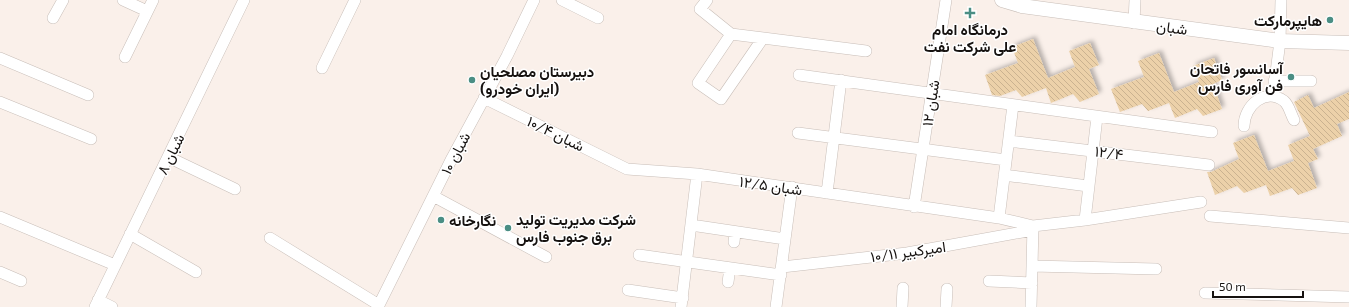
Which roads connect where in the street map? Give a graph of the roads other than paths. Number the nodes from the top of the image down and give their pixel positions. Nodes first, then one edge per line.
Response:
1 (63, 0) edge
2 (123, 0) edge
3 (153, 0) edge
4 (244, 0) edge
5 (355, 0) edge
6 (533, 0) edge
7 (562, 0) edge
8 (706, 0) edge
9 (946, 0) edge
10 (1002, 0) edge
11 (1135, 0) edge
12 (1281, 0) edge
13 (1046, 5) edge
14 (148, 11) junction
15 (53, 18) dead end
16 (598, 18) dead end
17 (1134, 23) junction
18 (731, 34) junction
19 (763, 38) junction
20 (1280, 41) junction
21 (1347, 41) edge
22 (866, 51) dead end
23 (124, 57) dead end
24 (0, 58) edge
25 (322, 68) dead end
26 (799, 75) dead end
27 (841, 80) junction
28 (1274, 81) junction
29 (1311, 81) dead end
30 (931, 94) junction
31 (88, 95) dead end
32 (1273, 96) junction
33 (484, 98) junction
34 (0, 102) edge
35 (1013, 105) junction
36 (1098, 117) junction
37 (1294, 120) dead end
38 (1244, 126) dead end
39 (1212, 132) dead end
40 (798, 133) dead end
41 (835, 137) junction
42 (91, 139) dead end
43 (1009, 141) junction
44 (922, 150) junction
45 (1093, 150) junction
46 (168, 157) junction
47 (1006, 160) junction
48 (1209, 165) dead end
49 (627, 169) joint
50 (697, 174) junction
51 (1004, 175) junction
52 (1088, 186) junction
53 (792, 188) junction
54 (235, 189) dead end
55 (827, 193) junction
56 (433, 196) junction
57 (1201, 202) dead end
58 (914, 207) junction
59 (1210, 216) dead end
60 (0, 217) edge
61 (999, 218) junction
62 (1085, 220) junction
63 (691, 226) junction
64 (1033, 228) junction
65 (1349, 228) edge
66 (130, 234) junction
67 (270, 238) dead end
68 (785, 239) junction
69 (639, 255) dead end
70 (546, 257) dead end
71 (687, 261) junction
72 (115, 266) junction
73 (1032, 266) junction
74 (730, 268) junction
75 (1156, 269) dead end
76 (781, 271) junction
77 (0, 272) edge
78 (196, 272) dead end
79 (21, 281) dead end
80 (990, 281) dead end
81 (728, 282) dead end
82 (1032, 283) junction
83 (903, 288) dead end
84 (947, 289) dead end
85 (628, 290) dead end
86 (1205, 293) dead end
87 (1349, 297) edge
88 (682, 302) edge
89 (97, 304) edge
90 (378, 306) edge
91 (112, 307) edge
92 (776, 307) edge
93 (902, 307) edge
94 (946, 307) edge
95 (1031, 307) edge

1 - 15 street
2 - 14 street
3 - 14 street
4 - 46 street, ۸ شبان
5 - 25 street
6 - 33 street, ۱۰ شبان
7 - 16 street
8 - 18 street
9 - 30 street, ۱۲ شبان
10 - 13 street, شبان
11 - 17 street
12 - 20 street
13 - 17 street, شبان
14 - 23 street
17 - 20 street, شبان
18 - 19 street
18 - 19 street
19 - 22 street
20 - 21 street, شبان
20 - 28 street
24 - 31 street
26 - 27 street
27 - 30 street
27 - 41 street
28 - 29 street
28 - 32 street
30 - 35 street
30 - 44 street, ۱۲ شبان
32 - 37 street
32 - 38 street
33 - 49 street, ۱۰/۴ شبان
33 - 56 street, ۱۰ شبان
34 - 42 street
35 - 36 street
35 - 43 street
36 - 39 street
36 - 45 street
40 - 41 street
41 - 44 street
41 - 55 street
43 - 45 street, ۱۲/۴
43 - 47 street
44 - 47 street
44 - 58 street, ۱۲ شبان
45 - 48 street, ۱۲/۴
45 - 52 street
46 - 54 street
46 - 66 street, ۸ شبان
47 - 51 street
49 - 50 street, ۱۲/۵ شبان
50 - 53 street, ۱۲/۵ شبان
50 - 63 street
51 - 52 street
51 - 61 street
52 - 62 street
53 - 55 street, ۱۲/۵ شبان
53 - 68 street
55 - 58 street, ۱۲/۵ شبان
56 - 70 street
56 - 90 street, ۱۰ شبان
57 - 62 street, ۱۰/۱۱ امیرکبیر
58 - 61 street, ۱۲/۵ شبان
59 - 65 street
60 - 72 street
61 - 64 street, ۱۲/۵ شبان
62 - 64 street, ۱۰/۱۱ امیرکبیر
63 - 68 street
63 - 71 street
64 - 73 street
64 - 76 street, ۱۰/۱۱ امیرکبیر
66 - 72 street, ۸ شبان
66 - 78 street
67 - 90 street
68 - 76 street
69 - 71 street, ۱۰/۱۱ امیرکبیر
71 - 74 street, ۱۰/۱۱ امیرکبیر
71 - 88 street
72 - 89 street, ۸ شبان
73 - 75 street
73 - 82 street
74 - 76 street, ۱۰/۱۱ امیرکبیر
74 - 81 street
76 - 92 street
77 - 79 street
80 - 82 street
82 - 95 street
83 - 93 street
84 - 94 street
85 - 88 street
86 - 87 street
89 - 91 street

